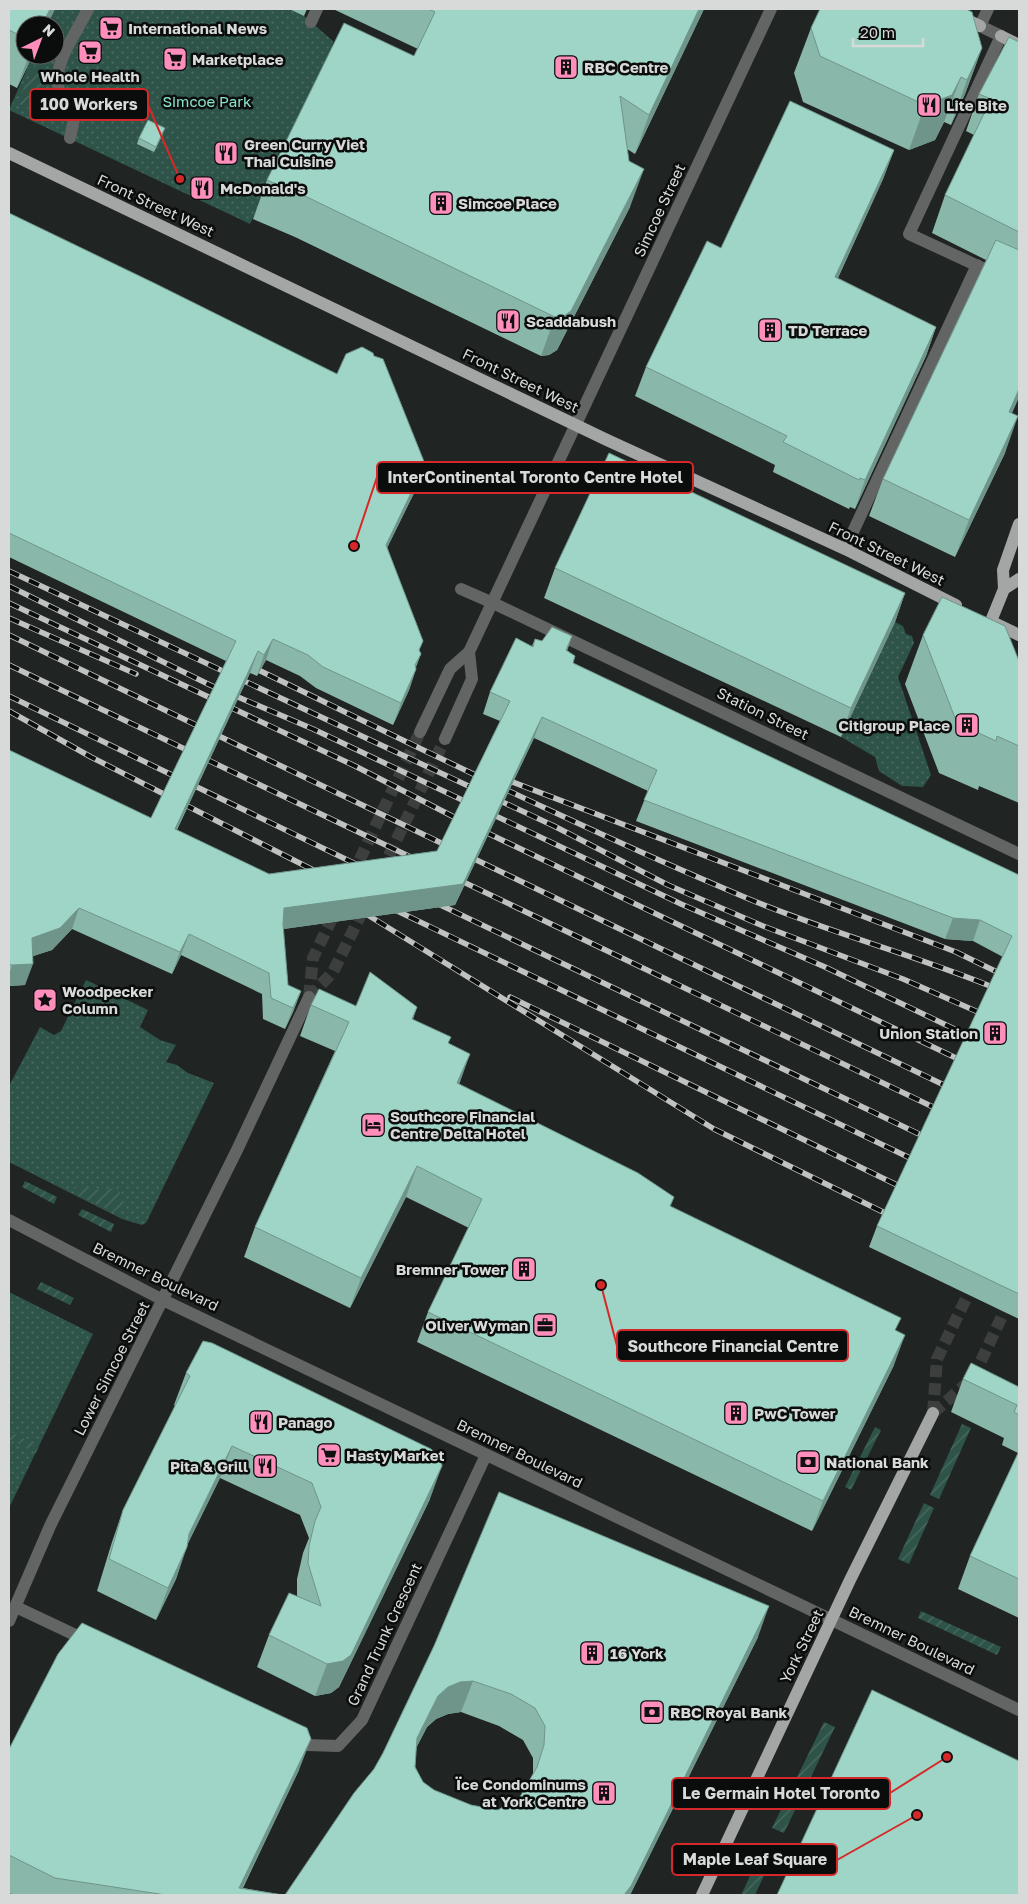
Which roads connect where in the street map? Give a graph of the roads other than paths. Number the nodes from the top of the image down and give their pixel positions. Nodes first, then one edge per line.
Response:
1 (88, 9) edge
2 (318, 9) edge
3 (771, 9) edge
4 (944, 9) edge
5 (988, 9) edge
6 (311, 22) dead end
7 (980, 26) junction
8 (1001, 36) junction
9 (1019, 45) edge
10 (70, 138) dead end
11 (9, 153) edge
12 (977, 265) junction
13 (1019, 286) edge
14 (576, 425) junction
15 (1019, 524) edge
16 (845, 549) junction
17 (1019, 578) edge
18 (461, 589) dead end
19 (1004, 589) junction
20 (492, 603) junction
21 (966, 610) edge
22 (1019, 635) edge
23 (470, 652) junction
24 (420, 732) tunnel mouth
25 (444, 739) tunnel mouth
26 (1019, 854) edge
27 (309, 997) dead end
28 (9, 1220) edge
29 (163, 1300) junction
30 (933, 1413) dead end
31 (486, 1454) junction
32 (16, 1607) junction
33 (9, 1620) edge
34 (832, 1620) junction
35 (98, 1646) edge
36 (1019, 1710) edge
37 (280, 1732) edge
38 (702, 1895) edge

1 - 10 street
2 - 6 street
3 - 14 street, Simcoe Street
4 - 7 main road
5 - 7 street
7 - 8 street
8 - 9 main road
8 - 12 street
11 - 14 main road, Front Street West
12 - 13 street
12 - 16 street
14 - 16 main road, Front Street West
14 - 20 street
15 - 19 main road
16 - 21 main road, Front Street West
17 - 19 main road
18 - 20 street, Station Street
19 - 22 main road
20 - 23 street
20 - 26 street, Station Street
23 - 24 street
23 - 25 street
27 - 29 street, Lower Simcoe Street
28 - 29 street, Bremner Boulevard
29 - 31 street, Bremner Boulevard
29 - 32 street, Lower Simcoe Street
30 - 34 main road, York Street
31 - 34 street, Bremner Boulevard
31 - 37 street, Grand Trunk Crescent
32 - 33 street, Lower Simcoe Street
32 - 35 street
34 - 36 street, Bremner Boulevard
34 - 38 main road, York Street

